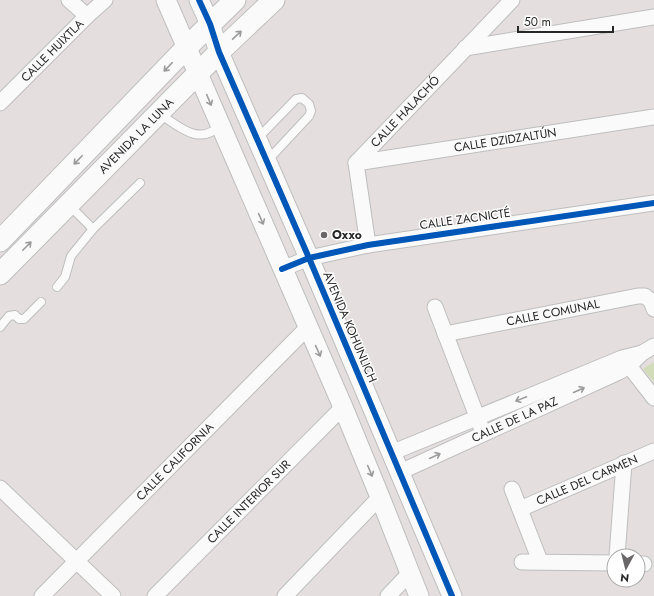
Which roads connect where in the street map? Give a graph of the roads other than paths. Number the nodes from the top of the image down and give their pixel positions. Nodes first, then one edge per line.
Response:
1 (69, 0) edge
2 (105, 0) edge
3 (166, 0) edge
4 (199, 0) edge
5 (235, 0) edge
6 (274, 0) edge
7 (512, 0) edge
8 (87, 16) junction
9 (654, 17) edge
10 (210, 24) junction
11 (186, 48) junction
12 (465, 48) junction
13 (218, 52) junction
14 (197, 74) junction
15 (0, 103) edge
16 (159, 113) junction
17 (654, 117) edge
18 (220, 125) junction
19 (257, 140) junction
20 (266, 162) junction
21 (356, 163) junction
22 (140, 183) dead end
23 (654, 203) edge
24 (68, 204) junction
25 (93, 229) junction
26 (0, 240) edge
27 (368, 245) junction
28 (309, 258) junction
29 (282, 269) junction
30 (0, 274) edge
31 (57, 287) dead end
32 (41, 302) dead end
33 (434, 307) dead end
34 (654, 309) edge
35 (0, 327) edge
36 (308, 327) junction
37 (445, 334) junction
38 (648, 349) edge
39 (625, 362) junction
40 (654, 398) edge
41 (343, 407) junction
42 (478, 417) junction
43 (484, 433) junction
44 (654, 451) edge
45 (391, 453) junction
46 (624, 463) junction
47 (400, 472) junction
48 (0, 488) edge
49 (512, 489) dead end
50 (380, 497) junction
51 (520, 509) junction
52 (618, 548) edge
53 (77, 561) junction
54 (540, 561) junction
55 (522, 562) dead end
56 (606, 563) edge
57 (410, 573) junction
58 (42, 596) edge
59 (113, 596) edge
60 (155, 596) edge
61 (285, 596) edge
62 (388, 596) edge
63 (419, 596) edge
64 (452, 596) edge

1 - 8 street
2 - 8 street, CALLE HUIXTLA
3 - 11 street
4 - 10 street, AVENIDA KOHUNLICH
5 - 10 main road, AVENIDA LA LUNA
13 -> 6 main road, AVENIDA LA LUNA
7 - 12 street, CALLE HALACHÓ
8 - 15 street, CALLE HUIXTLA
9 - 12 street
10 - 11 main road, AVENIDA LA LUNA
10 - 13 street, AVENIDA KOHUNLICH
11 - 14 street
11 -> 26 main road, AVENIDA LA LUNA
12 - 21 street, CALLE HALACHÓ
13 - 14 main road, AVENIDA LA LUNA
13 - 19 street, AVENIDA KOHUNLICH
14 - 16 main road, AVENIDA LA LUNA
14 -> 18 street
16 - 18 lane
16 - 24 main road, AVENIDA LA LUNA
17 - 21 street, CALLE DZIDZALTÚN
18 -> 29 street
19 - 20 street, AVENIDA KOHUNLICH
19 - 20 lane
20 - 28 street, AVENIDA KOHUNLICH
21 - 27 street
22 - 25 lane
23 - 27 street, CALLE ZACNICTÉ
24 - 25 lane
30 -> 24 main road, AVENIDA LA LUNA
25 - 31 lane
27 - 28 street, CALLE ZACNICTÉ
28 - 29 street, CALLE ZACNICTÉ
28 - 45 street, AVENIDA KOHUNLICH
29 - 36 street
32 - 35 lane
33 - 37 street
34 - 37 street, CALLE COMUNAL
36 -> 41 street
36 - 53 street, CALLE CALIFORNIA
37 - 42 street
38 - 39 street, CALLE DE LA PAZ
39 - 40 street
39 -> 42 street
43 -> 39 street, CALLE DE LA PAZ
41 -> 50 street
41 - 60 street, CALLE INTERIOR SUR
42 - 43 street
42 - 45 street
47 -> 43 street, CALLE DE LA PAZ
44 - 46 street, CALLE DEL CARMEN
45 - 47 street, AVENIDA KOHUNLICH
46 - 51 street, CALLE DEL CARMEN
46 - 52 street
47 - 64 street, AVENIDA KOHUNLICH
48 - 53 street
49 - 51 street
50 - 57 street
50 - 61 street
51 - 54 street
53 - 58 street, CALLE CALIFORNIA
53 - 59 street
54 - 55 street
54 - 56 street
57 - 62 street
57 - 63 street

